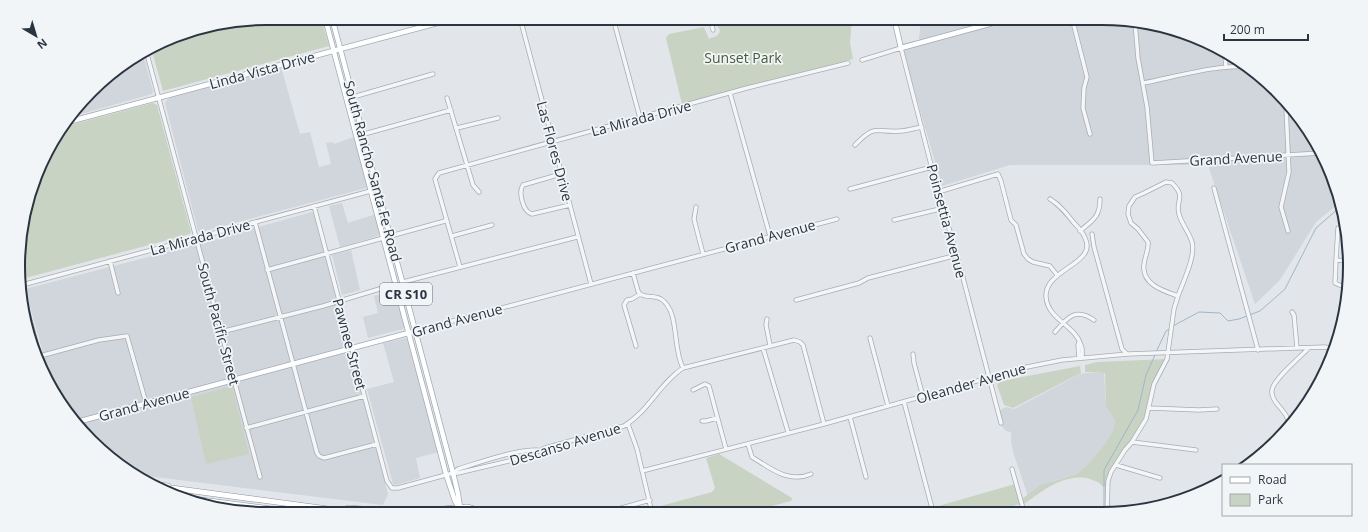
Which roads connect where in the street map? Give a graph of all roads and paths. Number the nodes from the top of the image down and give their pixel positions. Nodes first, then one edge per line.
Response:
1 (327, 25) edge
2 (334, 25) edge
3 (430, 25) edge
4 (522, 25) edge
5 (616, 25) edge
6 (712, 25) edge
7 (896, 25) edge
8 (985, 25) edge
9 (1074, 25) edge
10 (1135, 27) edge
11 (713, 30) dead end
12 (901, 48) junction
13 (340, 49) junction
14 (334, 51) junction
15 (147, 56) edge
16 (1225, 59) edge
17 (862, 60) dead end
18 (848, 63) dead end
19 (1236, 66) edge
20 (1226, 67) junction
21 (433, 74) dead end
22 (1143, 83) junction
23 (730, 93) junction
24 (158, 97) junction
25 (353, 97) junction
26 (447, 98) dead end
27 (451, 110) junction
28 (1286, 111) edge
29 (498, 118) dead end
30 (640, 118) junction
31 (74, 120) edge
32 (922, 127) junction
33 (457, 128) junction
34 (364, 134) junction
35 (1090, 134) dead end
36 (357, 136) junction
37 (552, 142) junction
38 (855, 145) dead end
39 (1315, 153) edge
40 (1288, 155) junction
41 (467, 165) junction
42 (932, 167) junction
43 (561, 174) junction
44 (1214, 188) dead end
45 (378, 189) junction
46 (850, 189) dead end
47 (371, 191) junction
48 (479, 192) dead end
49 (938, 192) junction
50 (1050, 199) dead end
51 (1100, 199) dead end
52 (570, 205) junction
53 (314, 206) junction
54 (696, 207) dead end
55 (944, 208) junction
56 (837, 218) dead end
57 (446, 219) junction
58 (894, 220) dead end
59 (255, 222) junction
60 (492, 225) dead end
61 (1338, 228) dead end
62 (1288, 230) dead end
63 (1080, 231) junction
64 (1092, 234) dead end
65 (390, 236) junction
66 (452, 236) junction
67 (577, 236) junction
68 (770, 236) junction
69 (196, 238) junction
70 (383, 238) junction
71 (326, 253) junction
72 (703, 254) junction
73 (957, 256) junction
74 (1336, 260) junction
75 (110, 261) junction
76 (1343, 261) edge
77 (460, 267) junction
78 (267, 270) junction
79 (633, 273) junction
80 (1057, 275) junction
81 (402, 282) junction
82 (26, 284) edge
83 (396, 284) junction
84 (590, 284) junction
85 (1342, 286) edge
86 (118, 293) dead end
87 (640, 294) junction
88 (1178, 296) junction
89 (796, 300) dead end
90 (339, 301) junction
91 (1292, 312) dead end
92 (280, 316) junction
93 (767, 319) dead end
94 (1094, 320) dead end
95 (1063, 323) junction
96 (415, 331) junction
97 (221, 332) junction
98 (1055, 332) dead end
99 (410, 333) junction
100 (870, 338) dead end
101 (770, 345) junction
102 (636, 346) dead end
103 (352, 348) junction
104 (763, 348) junction
105 (1297, 348) junction
106 (1309, 348) junction
107 (1328, 348) edge
108 (1258, 350) junction
109 (1168, 353) junction
110 (913, 354) dead end
111 (1128, 354) junction
112 (42, 355) edge
113 (1080, 358) junction
114 (292, 364) junction
115 (418, 365) junction
116 (683, 368) junction
117 (426, 373) junction
118 (989, 378) junction
119 (234, 380) junction
120 (693, 390) dead end
121 (364, 396) junction
122 (923, 397) junction
123 (904, 402) junction
124 (146, 403) junction
125 (888, 406) junction
126 (1149, 408) junction
127 (1217, 409) dead end
128 (306, 412) junction
129 (850, 417) junction
130 (717, 418) junction
131 (1288, 420) edge
132 (81, 421) edge
133 (702, 421) dead end
134 (1001, 423) dead end
135 (628, 424) junction
136 (824, 424) junction
137 (246, 428) junction
138 (788, 432) junction
139 (1132, 442) junction
140 (377, 444) junction
141 (748, 444) junction
142 (726, 449) junction
143 (1196, 450) dead end
144 (1116, 465) junction
145 (1012, 468) dead end
146 (642, 471) junction
147 (453, 472) junction
148 (446, 474) junction
149 (811, 474) dead end
150 (260, 477) dead end
151 (866, 477) dead end
152 (1160, 478) dead end
153 (387, 481) joint
154 (169, 487) edge
155 (172, 488) edge
156 (193, 491) junction
157 (650, 500) junction
158 (223, 503) edge
159 (246, 506) edge
160 (311, 506) junction
161 (318, 507) edge
162 (327, 507) edge
163 (459, 507) junction
164 (467, 507) edge
165 (625, 507) edge
166 (651, 507) edge
167 (933, 507) edge
168 (1023, 507) edge
169 (1107, 507) edge

1 - 14 main road, South Rancho Santa Fe Road / CR S10
2 - 13 main road, South Rancho Santa Fe Road / CR S10
3 - 13 main road, Linda Vista Drive
4 - 37 street, Las Flores Drive
5 - 30 street
6 - 11 street
7 - 12 main road, Poinsettia Avenue
8 - 12 main road
9 - 35 street
10 - 22 street
12 - 17 street
12 - 32 street, Poinsettia Avenue
13 - 14 main road, Linda Vista Drive
13 - 25 main road, South Rancho Santa Fe Road / CR S10
14 - 24 main road, Linda Vista Drive
14 - 36 main road, South Rancho Santa Fe Road / CR S10
15 - 24 street, South Pacific Street
16 - 20 street
18 - 23 street, La Mirada Drive
19 - 20 street
20 - 22 street
21 - 25 street
22 - 40 street, Grand Avenue
23 - 30 street, La Mirada Drive
23 - 68 street
24 - 31 main road, Linda Vista Drive
24 - 69 street, South Pacific Street
25 - 34 main road, South Rancho Santa Fe Road / CR S10
26 - 27 street
27 - 33 street
27 - 34 street
28 - 40 street
29 - 33 street
30 - 37 street, La Mirada Drive
32 - 38 street
32 - 42 street, Poinsettia Avenue
33 - 41 street
34 - 36 street
34 - 45 main road, South Rancho Santa Fe Road / CR S10
36 - 47 main road, South Rancho Santa Fe Road / CR S10
37 - 41 street, La Mirada Drive
37 - 43 street, Las Flores Drive
39 - 40 street, Grand Avenue
40 - 62 street
41 - 48 street
41 - 57 street, La Mirada Drive
42 - 46 street
42 - 49 street, Poinsettia Avenue
43 - 52 street, Las Flores Drive
43 - 52 street
44 - 108 street
45 - 47 street, La Mirada Drive
45 - 65 main road, South Rancho Santa Fe Road / CR S10
47 - 53 street, La Mirada Drive
47 - 70 main road, South Rancho Santa Fe Road / CR S10
49 - 55 street, Poinsettia Avenue
49 - 80 street
50 - 63 street
51 - 63 street
52 - 67 street, Las Flores Drive
53 - 59 street, La Mirada Drive
53 - 71 street, Pawnee Street
54 - 72 street
55 - 58 street
55 - 73 street, Poinsettia Avenue
56 - 68 street, Grand Avenue
57 - 65 street
57 - 66 street
59 - 69 street, La Mirada Drive
59 - 78 street
60 - 66 street
61 - 74 street
63 - 80 street
64 - 111 street
65 - 70 street
65 - 81 main road, South Rancho Santa Fe Road / CR S10
66 - 77 street
67 - 77 street
67 - 84 street, Las Flores Drive
68 - 72 street, Grand Avenue
69 - 75 street, La Mirada Drive
69 - 97 street, South Pacific Street
70 - 71 street
70 - 83 main road, South Rancho Santa Fe Road / CR S10
71 - 78 street
71 - 90 street, Pawnee Street
72 - 79 street, Grand Avenue
73 - 89 street
73 - 118 street, Poinsettia Avenue
74 - 76 street
74 - 85 street
75 - 82 street, La Mirada Drive
75 - 86 street
77 - 81 street
78 - 92 street
79 - 84 street, Grand Avenue
79 - 87 street
80 - 95 street
81 - 96 main road, South Rancho Santa Fe Road / CR S10
83 - 90 street
83 - 99 main road, South Rancho Santa Fe Road / CR S10
84 - 96 street, Grand Avenue
87 - 102 street
87 - 116 street
88 - 88 street
88 - 109 street
90 - 92 street
90 - 103 street, Pawnee Street
91 - 105 street
92 - 97 street
92 - 114 street
93 - 101 street
94 - 95 street
95 - 98 street
95 - 113 street
96 - 99 main road, Grand Avenue
96 - 117 main road, South Rancho Santa Fe Road / CR S10
97 - 119 street, South Pacific Street
99 - 103 main road, Grand Avenue
99 - 115 main road, South Rancho Santa Fe Road / CR S10
100 - 125 street
101 - 104 street, Descanso Avenue
101 - 136 street, Descanso Avenue
103 - 114 main road, Grand Avenue
103 - 121 street, Pawnee Street
104 - 116 street, Descanso Avenue
104 - 138 street
105 - 106 street, Oleander Avenue
105 - 108 street, Oleander Avenue
106 - 107 street, Oleander Avenue
106 - 131 street
108 - 109 street, Oleander Avenue
109 - 111 street, Oleander Avenue
109 - 126 street
110 - 122 street
111 - 113 street, Oleander Avenue
112 - 124 street
113 - 118 street, Oleander Avenue
114 - 119 main road, Grand Avenue
114 - 128 street
115 - 117 main road
115 - 148 main road, South Rancho Santa Fe Road / CR S10
116 - 135 street, Descanso Avenue
117 - 147 main road, South Rancho Santa Fe Road / CR S10
118 - 122 street, Oleander Avenue
118 - 134 street, Poinsettia Avenue
119 - 124 main road, Grand Avenue
119 - 137 street, South Pacific Street
120 - 130 street
121 - 128 street
121 - 140 street, Pawnee Street
122 - 123 street, Oleander Avenue
123 - 125 street, Oleander Avenue
123 - 167 street
124 - 132 main road, Grand Avenue
125 - 129 street, Oleander Avenue
126 - 127 street
126 - 139 street
128 - 137 street
128 - 140 street
129 - 136 street, Oleander Avenue
129 - 151 street
130 - 133 street
130 - 142 street
135 - 146 street
135 - 147 street, Descanso Avenue
136 - 138 street, Oleander Avenue
137 - 150 street, South Pacific Street
138 - 141 street, Oleander Avenue
139 - 143 street
139 - 144 street
140 - 153 street, Pawnee Street
141 - 142 street, Oleander Avenue
141 - 149 street
142 - 146 street, Oleander Avenue
144 - 152 street
144 - 169 street
145 - 168 street
146 - 157 street
147 - 148 street, Descanso Avenue
147 - 163 main road, South Rancho Santa Fe Road / CR S10
148 - 153 street, Descanso Avenue
148 - 163 main road, South Rancho Santa Fe Road / CR S10
154 - 156 highway
155 - 156 highway
156 - 160 highway
157 - 165 street
157 - 166 street
158 - 159 highway
160 - 161 highway
160 - 162 highway
163 - 164 highway

